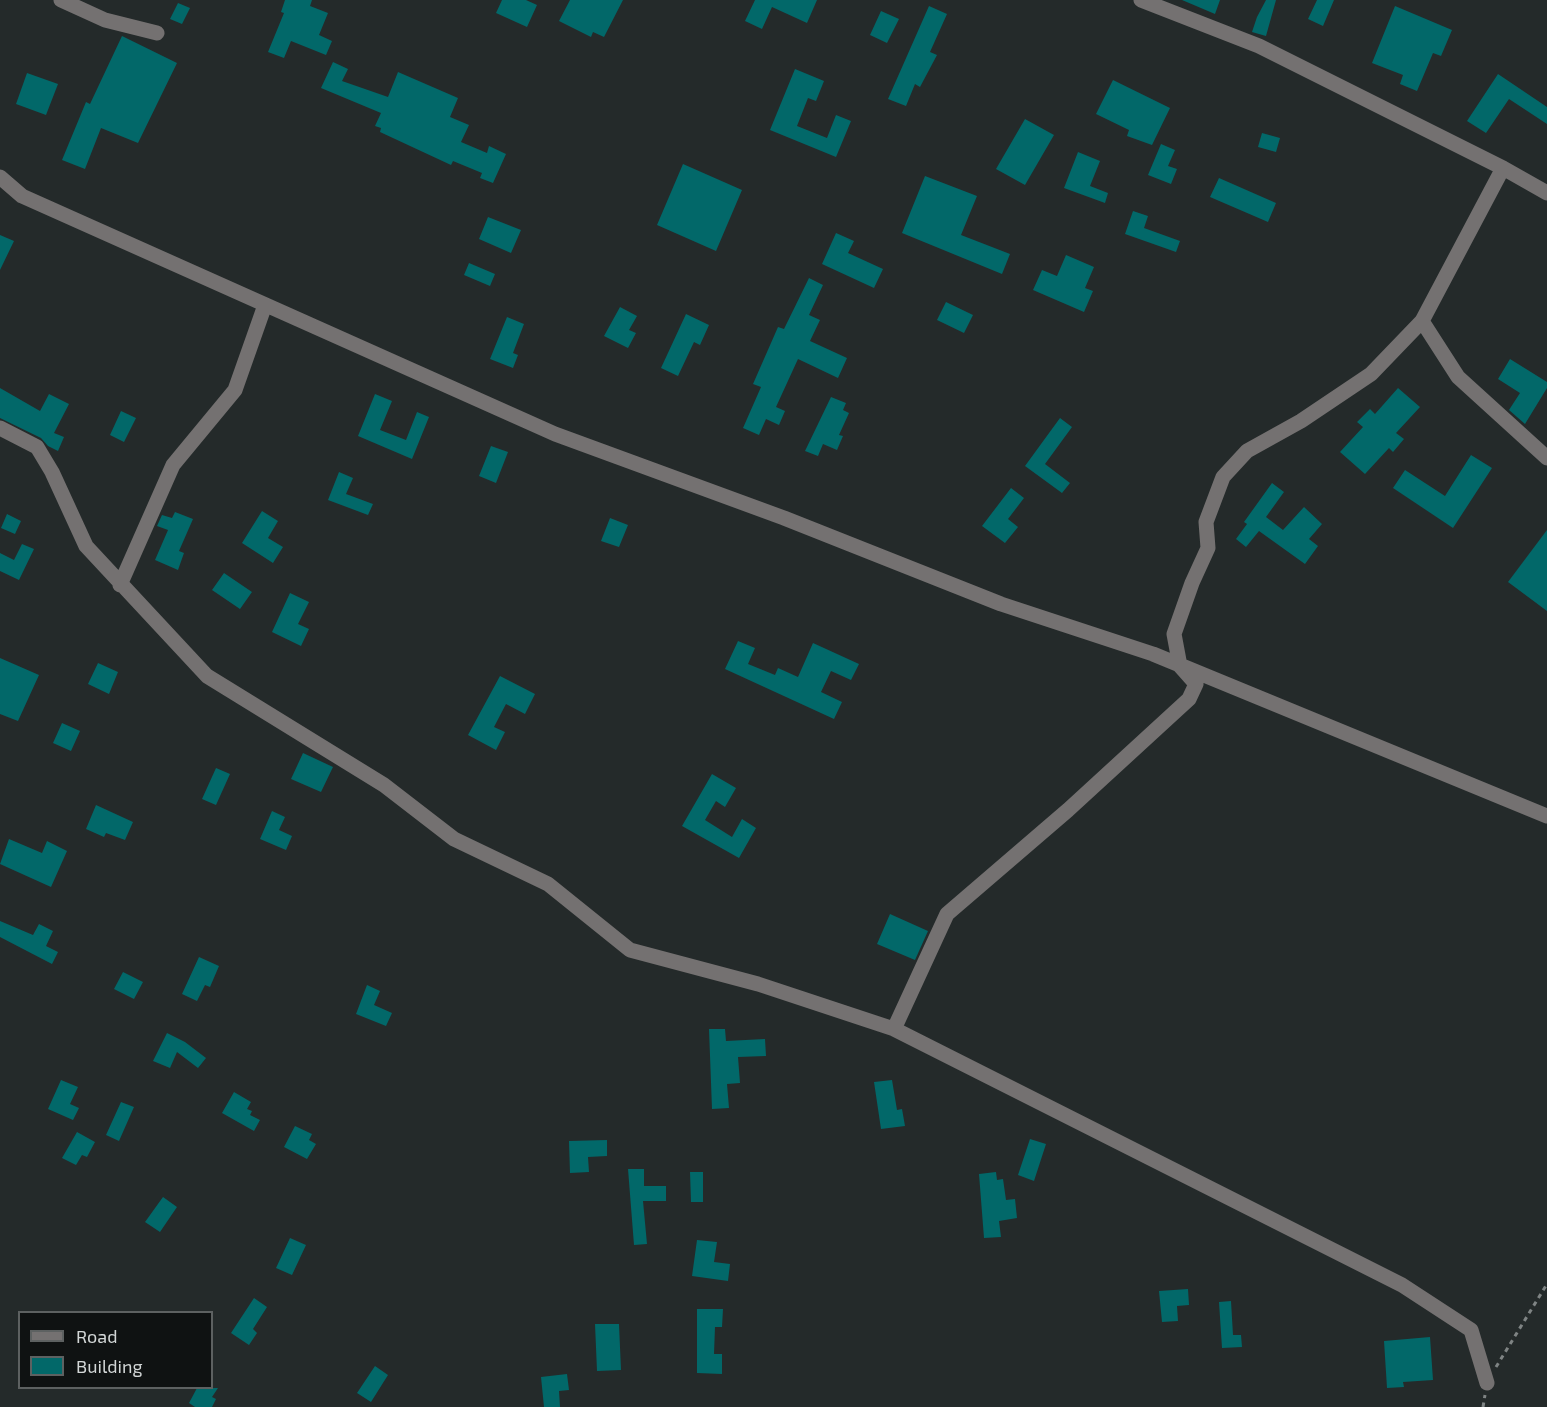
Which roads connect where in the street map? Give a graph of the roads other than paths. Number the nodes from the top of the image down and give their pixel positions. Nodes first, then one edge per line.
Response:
1 (61, 0) edge
2 (1141, 0) edge
3 (157, 33) dead end
4 (1503, 168) junction
5 (0, 177) edge
6 (1544, 188) edge
7 (265, 305) junction
8 (1422, 321) junction
9 (0, 428) edge
10 (1547, 458) edge
11 (120, 585) junction
12 (1180, 666) junction
13 (1547, 816) edge
14 (894, 1029) junction
15 (1487, 1383) road end

1 - 3 street
2 - 4 street
4 - 6 street
4 - 8 street
5 - 7 street
7 - 11 street
7 - 12 street
8 - 10 street
8 - 12 street
9 - 11 street
11 - 14 street
12 - 13 street
12 - 14 street
14 - 15 street

